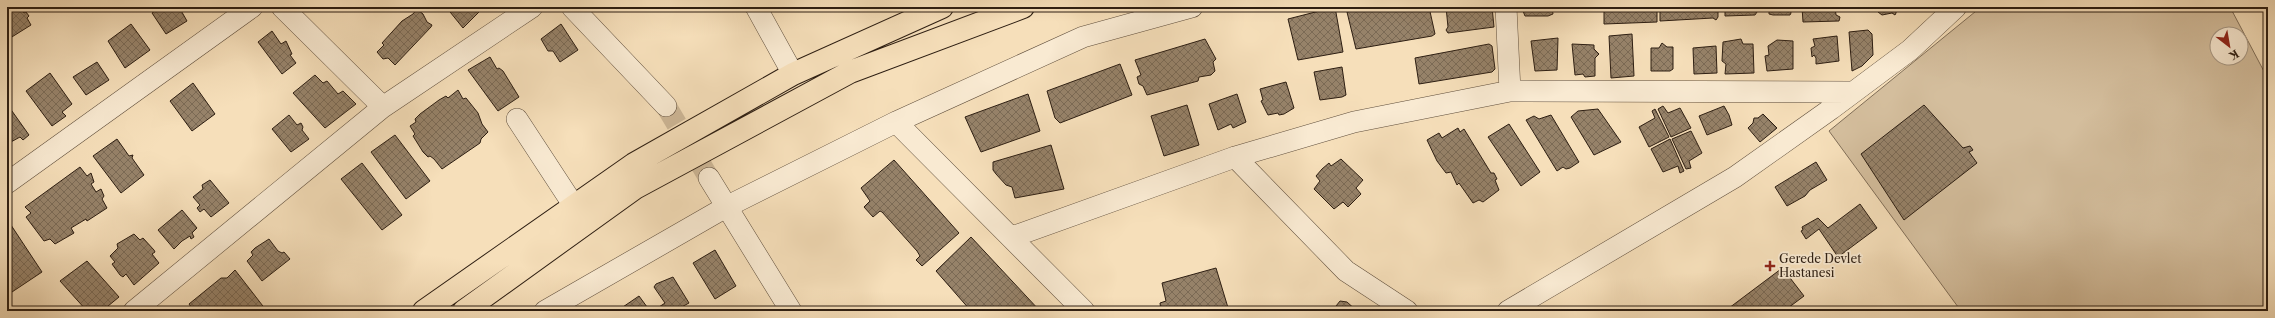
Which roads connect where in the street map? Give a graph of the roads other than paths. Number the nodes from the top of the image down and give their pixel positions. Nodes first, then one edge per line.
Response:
1 (252, 7) edge
2 (282, 7) edge
3 (532, 7) edge
4 (572, 7) edge
5 (756, 7) edge
6 (942, 7) edge
7 (1023, 7) edge
8 (1192, 7) edge
9 (1506, 7) edge
10 (1949, 10) edge
11 (793, 74) junction
12 (1510, 91) junction
13 (1851, 92) junction
14 (666, 106) tunnel mouth
15 (383, 107) junction
16 (517, 119) dead end
17 (896, 122) junction
18 (1235, 157) junction
19 (710, 178) tunnel mouth
20 (7, 183) edge
21 (574, 206) junction
22 (726, 207) junction
23 (1012, 237) junction
24 (134, 311) edge
25 (424, 311) edge
26 (464, 311) edge
27 (545, 311) edge
28 (791, 311) edge
29 (1084, 311) edge
30 (1407, 311) edge
31 (1508, 311) edge

1 - 20 street
2 - 15 street
3 - 15 street
4 - 14 street
5 - 11 street
6 - 11 highway
7 - 26 highway
8 - 17 street
9 - 12 street
10 - 13 street
11 - 21 highway
12 - 13 street
12 - 18 street
13 - 31 street
15 - 24 street
16 - 21 street
17 - 22 street
17 - 23 street
18 - 23 street
18 - 30 street
19 - 22 street
21 - 25 highway
22 - 27 street
22 - 28 street
23 - 29 street

